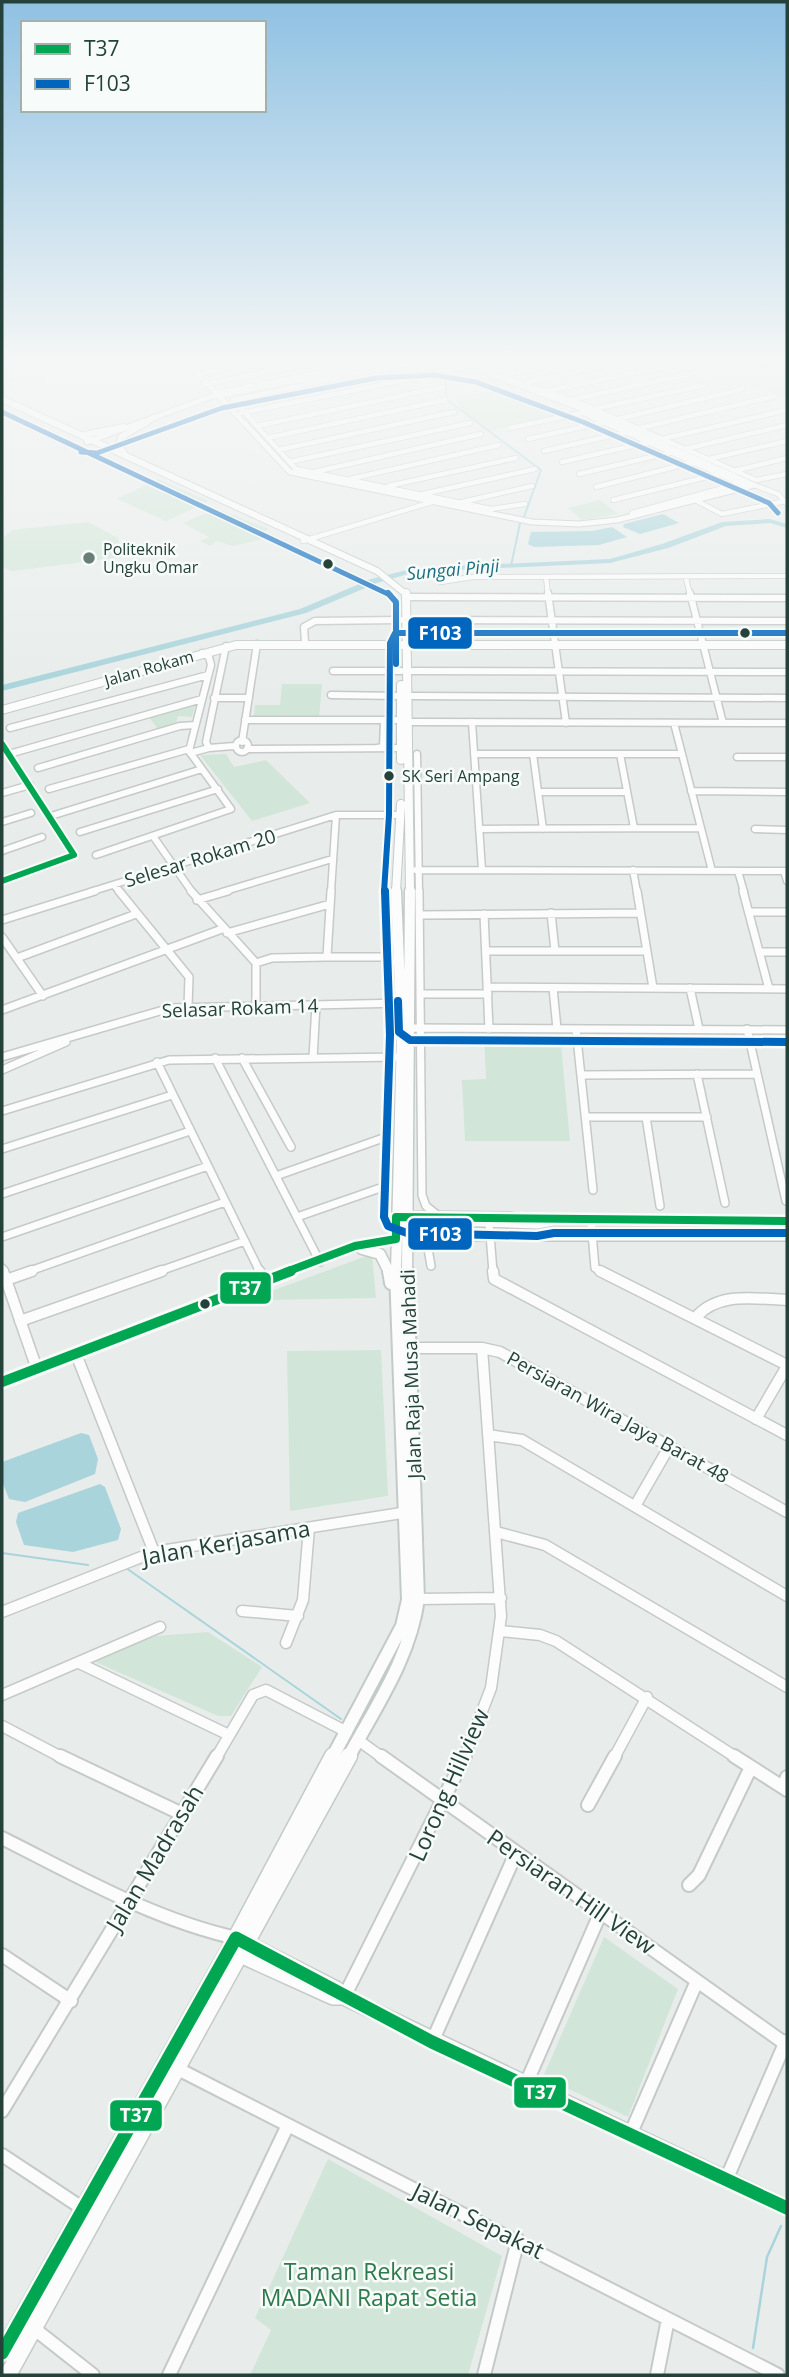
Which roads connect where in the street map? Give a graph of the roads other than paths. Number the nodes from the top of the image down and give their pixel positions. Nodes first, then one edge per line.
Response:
1 (156, 472) edge
2 (290, 472) edge
3 (311, 472) edge
4 (383, 472) edge
5 (455, 472) edge
6 (522, 472) edge
7 (588, 472) edge
8 (655, 472) edge
9 (715, 472) edge
10 (732, 472) edge
11 (736, 472) edge
12 (728, 473) joint
13 (579, 474) dead end
14 (719, 474) junction
15 (787, 474) edge
16 (348, 480) junction
17 (741, 483) junction
18 (754, 484) junction
19 (532, 485) dead end
20 (596, 487) dead end
21 (381, 489) junction
22 (787, 491) edge
23 (769, 492) junction
24 (776, 493) junction
25 (420, 495) junction
26 (613, 500) dead end
27 (697, 501) junction
28 (432, 502) junction
29 (459, 503) junction
30 (785, 503) edge
31 (525, 504) dead end
32 (634, 516) junction
33 (305, 540) junction
34 (787, 576) edge
35 (547, 577) junction
36 (686, 578) junction
37 (391, 581) junction
38 (441, 582) dead end
39 (408, 597) junction
40 (549, 598) junction
41 (691, 598) junction
42 (787, 598) edge
43 (405, 620) junction
44 (552, 620) junction
45 (697, 620) junction
46 (787, 621) edge
47 (306, 643) junction
48 (405, 643) junction
49 (257, 644) junction
50 (555, 644) junction
51 (703, 645) junction
52 (787, 645) edge
53 (226, 646) junction
54 (202, 653) junction
55 (333, 671) dead end
56 (405, 671) junction
57 (559, 671) junction
58 (710, 672) junction
59 (787, 672) edge
60 (208, 675) junction
61 (331, 695) dead end
62 (405, 696) junction
63 (562, 697) junction
64 (716, 697) junction
65 (214, 698) junction
66 (249, 698) junction
67 (787, 698) edge
68 (202, 699) junction
69 (2, 710) edge
70 (245, 720) junction
71 (384, 721) junction
72 (405, 721) junction
73 (472, 722) junction
74 (566, 723) junction
75 (674, 723) junction
76 (723, 723) junction
77 (787, 723) edge
78 (195, 724) junction
79 (10, 729) dead end
80 (2, 744) edge
81 (383, 744) junction
82 (246, 745) junction
83 (403, 747) junction
84 (209, 748) junction
85 (362, 749) junction
86 (190, 751) junction
87 (9, 754) junction
88 (417, 754) dead end
89 (474, 754) junction
90 (533, 754) junction
91 (620, 754) junction
92 (682, 754) junction
93 (737, 757) dead end
94 (787, 757) edge
95 (38, 768) dead end
96 (202, 769) junction
97 (30, 785) junction
98 (49, 789) dead end
99 (218, 789) junction
100 (691, 791) junction
101 (538, 792) junction
102 (625, 792) junction
103 (787, 792) edge
104 (2, 793) edge
105 (31, 813) dead end
106 (401, 814) junction
107 (336, 815) junction
108 (51, 816) junction
109 (2, 822) edge
110 (544, 828) junction
111 (634, 828) junction
112 (701, 828) junction
113 (479, 829) junction
114 (755, 829) dead end
115 (787, 830) edge
116 (80, 832) dead end
117 (153, 836) junction
118 (42, 837) dead end
119 (2, 851) edge
120 (96, 855) dead end
121 (332, 859) junction
122 (174, 866) junction
123 (411, 870) junction
124 (482, 870) junction
125 (633, 870) junction
126 (712, 871) junction
127 (738, 871) junction
128 (786, 871) edge
129 (2, 881) edge
130 (787, 881) edge
131 (114, 885) junction
132 (198, 900) junction
133 (330, 904) junction
134 (749, 912) junction
135 (787, 912) edge
136 (551, 913) junction
137 (640, 913) junction
138 (136, 914) junction
139 (484, 914) junction
140 (398, 915) junction
141 (420, 915) junction
142 (2, 920) edge
143 (224, 931) junction
144 (2, 937) edge
145 (167, 950) junction
146 (486, 951) junction
147 (555, 951) junction
148 (647, 951) junction
149 (760, 952) junction
150 (787, 952) edge
151 (327, 957) junction
152 (385, 957) dead end
153 (17, 958) junction
154 (256, 963) junction
155 (553, 988) junction
156 (653, 988) junction
157 (691, 988) junction
158 (769, 989) junction
159 (787, 989) edge
160 (488, 990) junction
161 (422, 994) junction
162 (43, 996) junction
163 (406, 1002) junction
164 (316, 1005) junction
165 (256, 1006) junction
166 (188, 1007) junction
167 (2, 1010) edge
168 (489, 1029) junction
169 (557, 1029) junction
170 (576, 1029) junction
171 (699, 1029) junction
172 (747, 1029) junction
173 (787, 1030) edge
174 (412, 1031) junction
175 (77, 1035) junction
176 (389, 1047) dead end
177 (2, 1057) edge
178 (397, 1057) junction
179 (215, 1058) junction
180 (242, 1058) junction
181 (313, 1058) junction
182 (157, 1062) junction
183 (2, 1070) edge
184 (697, 1074) junction
185 (757, 1074) junction
186 (581, 1075) junction
187 (172, 1095) junction
188 (2, 1111) edge
189 (586, 1117) junction
190 (646, 1117) junction
191 (706, 1117) junction
192 (190, 1131) junction
193 (386, 1137) dead end
194 (291, 1147) dead end
195 (2, 1149) edge
196 (208, 1166) junction
197 (783, 1167) edge
198 (275, 1176) junction
199 (386, 1186) dead end
200 (593, 1190) dead end
201 (2, 1194) edge
202 (786, 1201) edge
203 (225, 1202) junction
204 (725, 1202) dead end
205 (660, 1206) dead end
206 (436, 1214) junction
207 (297, 1217) junction
208 (404, 1218) junction
209 (553, 1221) junction
210 (591, 1221) junction
211 (787, 1221) edge
212 (489, 1222) junction
213 (490, 1236) junction
214 (2, 1237) edge
215 (592, 1237) junction
216 (787, 1237) edge
217 (245, 1241) junction
218 (400, 1245) junction
219 (362, 1250) junction
220 (320, 1262) junction
221 (431, 1266) dead end
222 (3, 1275) edge
223 (265, 1283) junction
224 (396, 1291) junction
225 (787, 1300) edge
226 (696, 1317) junction
227 (20, 1321) junction
228 (404, 1348) junction
229 (482, 1348) junction
230 (76, 1354) junction
231 (787, 1366) edge
232 (37, 1369) junction
233 (2, 1382) edge
234 (756, 1419) junction
235 (488, 1435) junction
236 (787, 1435) edge
237 (669, 1447) junction
238 (635, 1506) junction
239 (411, 1512) junction
240 (787, 1512) edge
241 (309, 1528) junction
242 (496, 1532) junction
243 (154, 1552) junction
244 (787, 1596) edge
245 (501, 1598) junction
246 (418, 1600) junction
247 (242, 1611) dead end
248 (2, 1612) edge
249 (298, 1616) junction
250 (160, 1627) dead end
251 (501, 1631) junction
252 (286, 1643) dead end
253 (79, 1663) junction
254 (787, 1687) edge
255 (2, 1695) edge
256 (647, 1698) junction
257 (2, 1726) edge
258 (229, 1735) junction
259 (352, 1736) junction
260 (751, 1767) junction
261 (786, 1785) edge
262 (444, 1803) junction
263 (588, 1805) dead end
264 (180, 1813) junction
265 (2, 1838) edge
266 (516, 1853) junction
267 (689, 1885) dead end
268 (130, 1899) junction
269 (600, 1913) junction
270 (239, 1947) junction
271 (2, 1955) edge
272 (697, 1981) junction
273 (344, 1997) junction
274 (71, 2001) junction
275 (432, 2042) junction
276 (787, 2042) edge
277 (178, 2068) junction
278 (525, 2086) junction
279 (2, 2112) edge
280 (287, 2127) junction
281 (629, 2135) junction
282 (2, 2155) edge
283 (726, 2180) junction
284 (82, 2208) junction
285 (787, 2208) edge
286 (518, 2239) junction
287 (668, 2319) junction
288 (27, 2323) junction
289 (2, 2353) edge
290 (8, 2375) edge
291 (93, 2375) edge
292 (169, 2375) edge
293 (484, 2375) edge
294 (657, 2375) edge
295 (778, 2375) edge

1 - 33 main road
2 - 21 street
3 - 16 street
4 - 16 street
5 - 21 street
6 - 25 street
7 - 13 street
8 - 20 street
9 - 14 street
10 - 12 street
11 - 18 street
12 - 18 street
14 - 17 street
14 - 26 street
15 - 18 street
16 - 21 street
17 - 18 street
17 - 32 street
18 - 23 street
18 - 24 street
18 - 27 street
19 - 29 street
21 - 25 street
21 - 28 street
22 - 24 street
23 - 24 street
23 - 30 street
24 - 30 street
25 - 29 street
27 - 30 street
27 - 32 street
28 - 32 street
28 - 33 street
29 - 31 street
33 - 37 main road
34 - 36 street
35 - 36 street
35 - 38 street
35 - 40 street
36 - 41 street
37 - 39 main road
37 - 43 main road, Jalan Raja Musa Mahadi
39 - 40 street
39 - 43 main road, Jalan Raja Musa Mahadi
40 - 41 street
40 - 44 street
41 - 42 street
41 - 45 street
43 - 44 street
43 - 47 street
43 - 48 main road, Jalan Raja Musa Mahadi
44 - 45 street
44 - 50 street
45 - 46 street
45 - 51 street
47 - 48 main road
47 - 49 main road
48 - 50 main road
48 - 56 main road, Jalan Raja Musa Mahadi
49 - 53 main road
49 - 66 street
50 - 51 main road
50 - 57 street
51 - 52 main road
51 - 58 street
53 - 54 main road
53 - 65 street
54 - 60 street, Jalan Rokam
54 - 69 main road, Jalan Rokam
55 - 56 street
56 - 57 street
56 - 62 main road, Jalan Raja Musa Mahadi
57 - 58 street
57 - 63 street
58 - 59 street
58 - 64 street
60 - 68 street, Jalan Rokam
60 - 79 street
61 - 62 street
62 - 63 street
62 - 72 main road, Jalan Raja Musa Mahadi
63 - 64 street
63 - 74 street
64 - 67 street
64 - 76 street
65 - 66 street
65 - 84 street
66 - 70 street
68 - 78 street, Jalan Rokam
68 - 87 street
70 - 71 street
70 - 82 street
71 - 72 street
71 - 81 street
72 - 73 street
72 - 83 main road, Jalan Raja Musa Mahadi
73 - 74 street
73 - 89 street
74 - 75 street
75 - 76 street
75 - 92 street
76 - 77 street
78 - 86 street, Jalan Rokam
78 - 95 street
80 - 87 street
81 - 82 street
81 - 83 street
81 - 85 street
82 - 84 street
82 - 85 street
83 - 85 street
83 - 106 main road, Jalan Raja Musa Mahadi
83 - 123 main road, Jalan Raja Musa Mahadi
84 - 86 street
86 - 96 street
86 - 98 street
87 - 97 street
88 - 123 street
89 - 90 street
89 - 113 street
90 - 91 street
90 - 101 street
91 - 92 street
91 - 102 street
92 - 100 street
93 - 94 street
96 - 99 street
96 - 108 street
97 - 104 street
97 - 108 street
99 - 116 street
99 - 117 street
100 - 103 street
100 - 112 street
101 - 102 street
101 - 110 street
102 - 111 street
105 - 109 street
106 - 107 street, Selesar Rokam 20
106 - 123 main road
106 - 140 main road, Jalan Raja Musa Mahadi
107 - 121 street
107 - 122 street, Selesar Rokam 20
108 - 129 street
110 - 111 street
110 - 113 street
111 - 112 street
112 - 126 street
113 - 124 street
114 - 115 street
117 - 120 street
117 - 122 street
118 - 119 street
121 - 132 street
121 - 133 street
122 - 131 street, Selesar Rokam 20
122 - 132 street
123 - 124 street
123 - 140 main road
123 - 141 street
123 - 163 main road, Jalan Raja Musa Mahadi
124 - 125 street
125 - 126 street
125 - 137 street
126 - 127 street
127 - 128 street
127 - 134 street
128 - 130 street
131 - 138 street
131 - 142 street, Selesar Rokam 20
132 - 143 street
133 - 143 street
133 - 151 street
134 - 135 street
134 - 149 street
136 - 137 street
136 - 139 street
136 - 147 street
137 - 148 street
138 - 145 street
138 - 153 street
139 - 141 street
139 - 146 street
140 - 163 main road, Jalan Raja Musa Mahadi
141 - 161 street
143 - 145 street
143 - 154 street
144 - 153 street
145 - 162 street
145 - 166 street
146 - 147 street
146 - 160 street
147 - 148 street
148 - 156 street
149 - 150 street
149 - 158 street
151 - 152 street
151 - 154 street
153 - 162 street
154 - 165 street
155 - 156 street
155 - 160 street
155 - 169 street
156 - 157 street
157 - 158 street
157 - 171 street
158 - 159 street
160 - 161 street
160 - 168 street
161 - 174 street
162 - 167 street
163 - 164 street, Selasar Rokam 14
163 - 174 main road, Jalan Raja Musa Mahadi
164 - 165 street, Selasar Rokam 14
164 - 181 street
165 - 166 street, Selasar Rokam 14
166 - 175 street, Selasar Rokam 14
168 - 169 street
168 - 174 street
169 - 170 street
170 - 171 street
170 - 186 street
171 - 172 street
172 - 173 street
172 - 185 street
174 - 176 street
174 - 178 main road, Jalan Raja Musa Mahadi
174 - 206 street
174 - 208 main road, Jalan Raja Musa Mahadi
175 - 177 street, Selasar Rokam 14
175 - 183 street
178 - 181 street
178 - 208 main road, Jalan Raja Musa Mahadi
179 - 180 street
179 - 182 street
179 - 198 street
180 - 181 street
180 - 194 street
182 - 187 street
182 - 188 street
184 - 185 street
184 - 186 street
184 - 191 street
185 - 197 street
186 - 189 street
187 - 192 street
187 - 195 street
189 - 190 street
189 - 200 street
190 - 191 street
190 - 205 street
191 - 204 street
192 - 196 street
192 - 201 street
193 - 198 street
196 - 203 street
196 - 214 street
197 - 202 street
198 - 207 street
199 - 207 street
203 - 217 street
203 - 222 street
206 - 208 street
206 - 209 street
207 - 220 street
208 - 212 street
208 - 218 main road, Jalan Raja Musa Mahadi
208 - 218 main road, Jalan Raja Musa Mahadi
209 - 210 street
209 - 212 street
210 - 211 street
210 - 215 street
212 - 213 street
213 - 215 street
213 - 221 street
213 - 234 street
215 - 216 street
215 - 226 street
217 - 223 street
217 - 227 street
218 - 219 street
218 - 220 street
218 - 224 main road, Jalan Raja Musa Mahadi
218 - 228 main road, Jalan Raja Musa Mahadi
219 - 220 street
219 - 224 main road
220 - 223 street
222 - 227 street
223 - 230 street
224 - 228 main road, Jalan Raja Musa Mahadi
225 - 226 street
226 - 231 street
227 - 232 street
228 - 229 street, Persiaran Wira Jaya Barat 48
228 - 239 main road, Jalan Raja Musa Mahadi
229 - 235 street, Lorong Hillview
229 - 237 street, Persiaran Wira Jaya Barat 48
230 - 232 street
230 - 243 street
231 - 234 street
232 - 233 street
234 - 236 street
235 - 238 street
235 - 242 street, Lorong Hillview
237 - 238 street
237 - 240 street, Persiaran Wira Jaya Barat 48
238 - 244 street
239 - 241 street, Jalan Kerjasama
239 - 246 main road, Jalan Raja Musa Mahadi
239 - 259 main road, Jalan Raja Musa Mahadi
241 - 243 street, Jalan Kerjasama
241 - 249 street
242 - 245 street, Lorong Hillview
242 - 254 street
243 - 248 street, Jalan Kerjasama
245 - 246 street
245 - 251 street, Lorong Hillview
246 - 259 main road, Jalan Raja Musa Mahadi
247 - 249 street
249 - 252 street
250 - 253 street
251 - 256 street
251 - 262 street, Lorong Hillview
253 - 255 street
253 - 258 street
256 - 260 street
256 - 263 street
257 - 264 street
258 - 259 street, Jalan Madrasah
258 - 264 street, Jalan Madrasah
259 - 262 street, Persiaran Hill View
259 - 270 main road, Jalan Raja Musa Mahadi
260 - 261 street
260 - 267 street
262 - 266 street, Persiaran Hill View
262 - 273 street, Lorong Hillview
264 - 268 street, Jalan Madrasah
265 - 268 street
266 - 269 street, Persiaran Hill View
266 - 275 street
268 - 270 street
268 - 274 street, Jalan Madrasah
269 - 272 street, Persiaran Hill View
269 - 278 street
270 - 273 street
270 - 277 main road, Jalan Raja Musa Mahadi
270 - 284 main road, Jalan Raja Musa Mahadi
271 - 274 street
272 - 276 street, Persiaran Hill View
272 - 281 street
273 - 275 street
274 - 279 street, Jalan Madrasah
275 - 278 street
276 - 283 street
277 - 280 street, Jalan Sepakat
277 - 288 main road, Jalan Raja Musa Mahadi
278 - 281 street
280 - 286 street, Jalan Sepakat
280 - 292 street
281 - 283 street
282 - 284 street
283 - 285 street
284 - 288 main road, Jalan Raja Musa Mahadi
286 - 287 street, Jalan Sepakat
286 - 293 street
287 - 294 street
287 - 295 street, Jalan Sepakat
288 - 289 main road, Jalan Raja Musa Mahadi
288 - 290 main road, Jalan Raja Musa Mahadi
288 - 291 street

